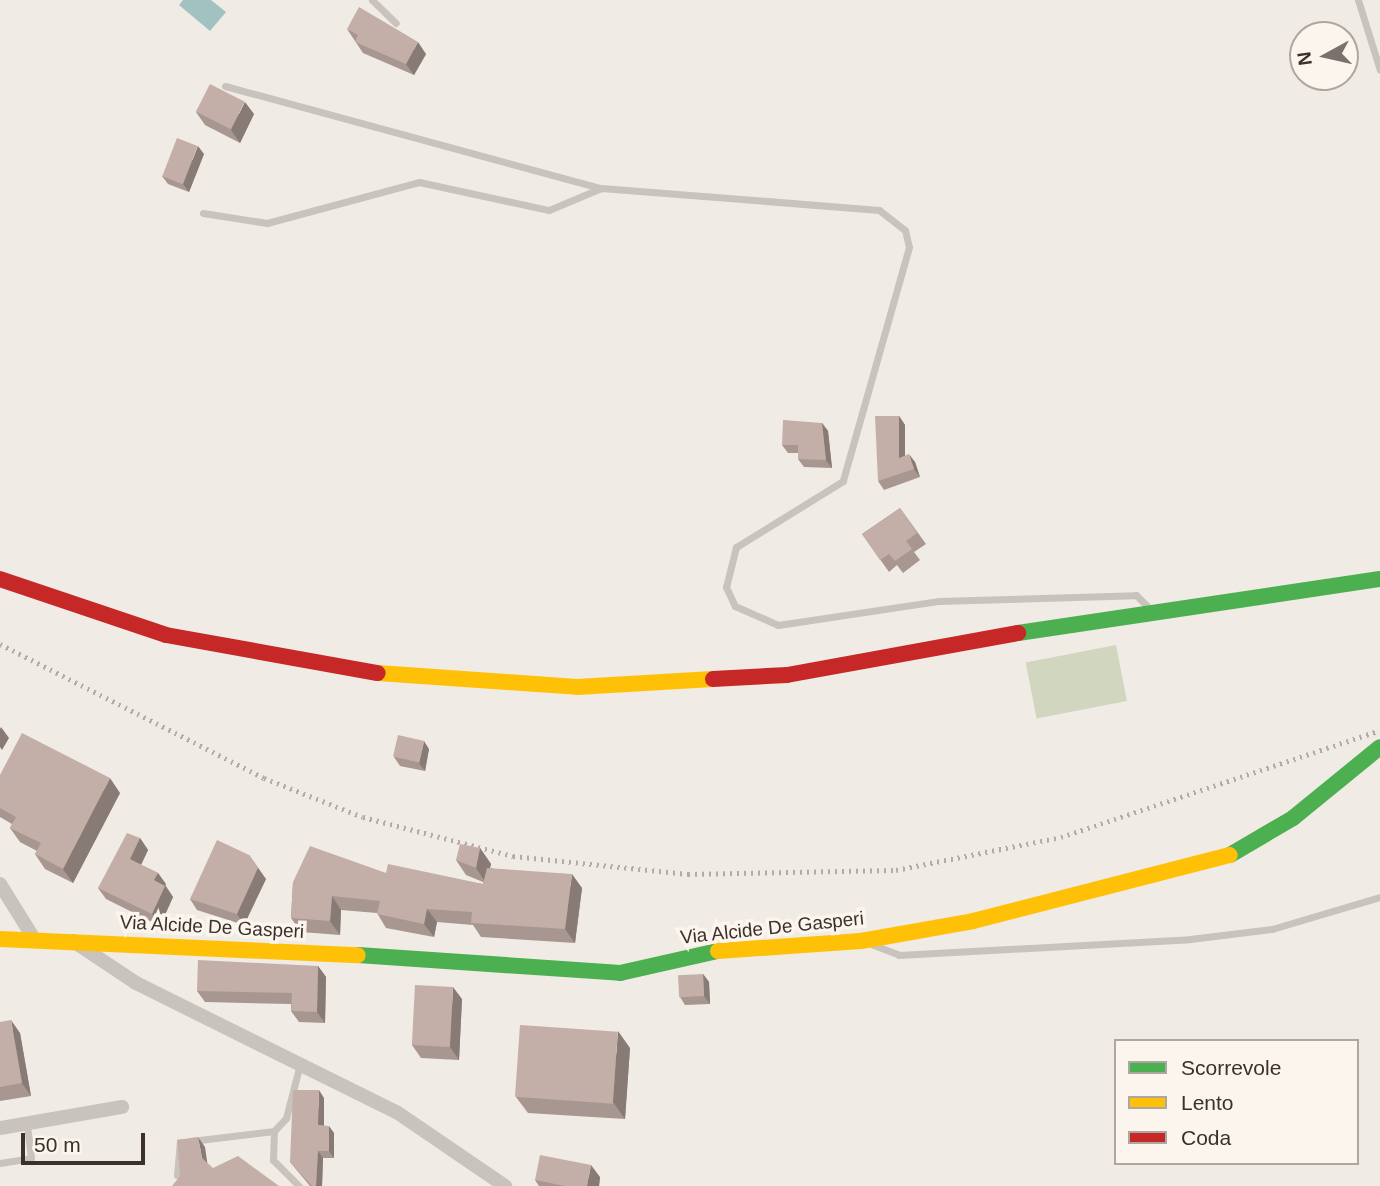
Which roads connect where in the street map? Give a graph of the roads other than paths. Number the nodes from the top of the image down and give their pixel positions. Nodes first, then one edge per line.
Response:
1 (372, 0) edge
2 (1358, 0) edge
3 (396, 23) dead end
4 (1380, 70) edge
5 (225, 86) dead end
6 (601, 188) junction
7 (203, 213) dead end
8 (0, 579) edge
9 (1380, 579) edge
10 (1149, 609) junction
11 (1380, 747) edge
12 (0, 884) edge
13 (1380, 897) edge
14 (33, 937) junction
15 (69, 938) junction
16 (0, 939) edge
17 (861, 941) junction
18 (300, 1063) junction
19 (122, 1107) dead end
20 (27, 1124) junction
21 (0, 1128) edge
22 (274, 1131) junction
23 (0, 1163) edge
24 (177, 1175) edge
25 (299, 1186) edge
26 (505, 1186) edge

1 - 3 lane
2 - 4 lane
5 - 6 lane
6 - 7 lane
6 - 10 lane
8 - 10 main road
9 - 10 main road
11 - 17 main road, Via Alcide De Gasperi
12 - 14 street
13 - 17 lane
14 - 15 main road, Via Alcide De Gasperi
14 - 16 main road, Via Alcide De Gasperi
15 - 17 main road, Via Alcide De Gasperi
15 - 18 street
18 - 22 lane
18 - 26 street
19 - 20 street
20 - 21 street
20 - 23 lane
22 - 24 lane
22 - 25 lane

